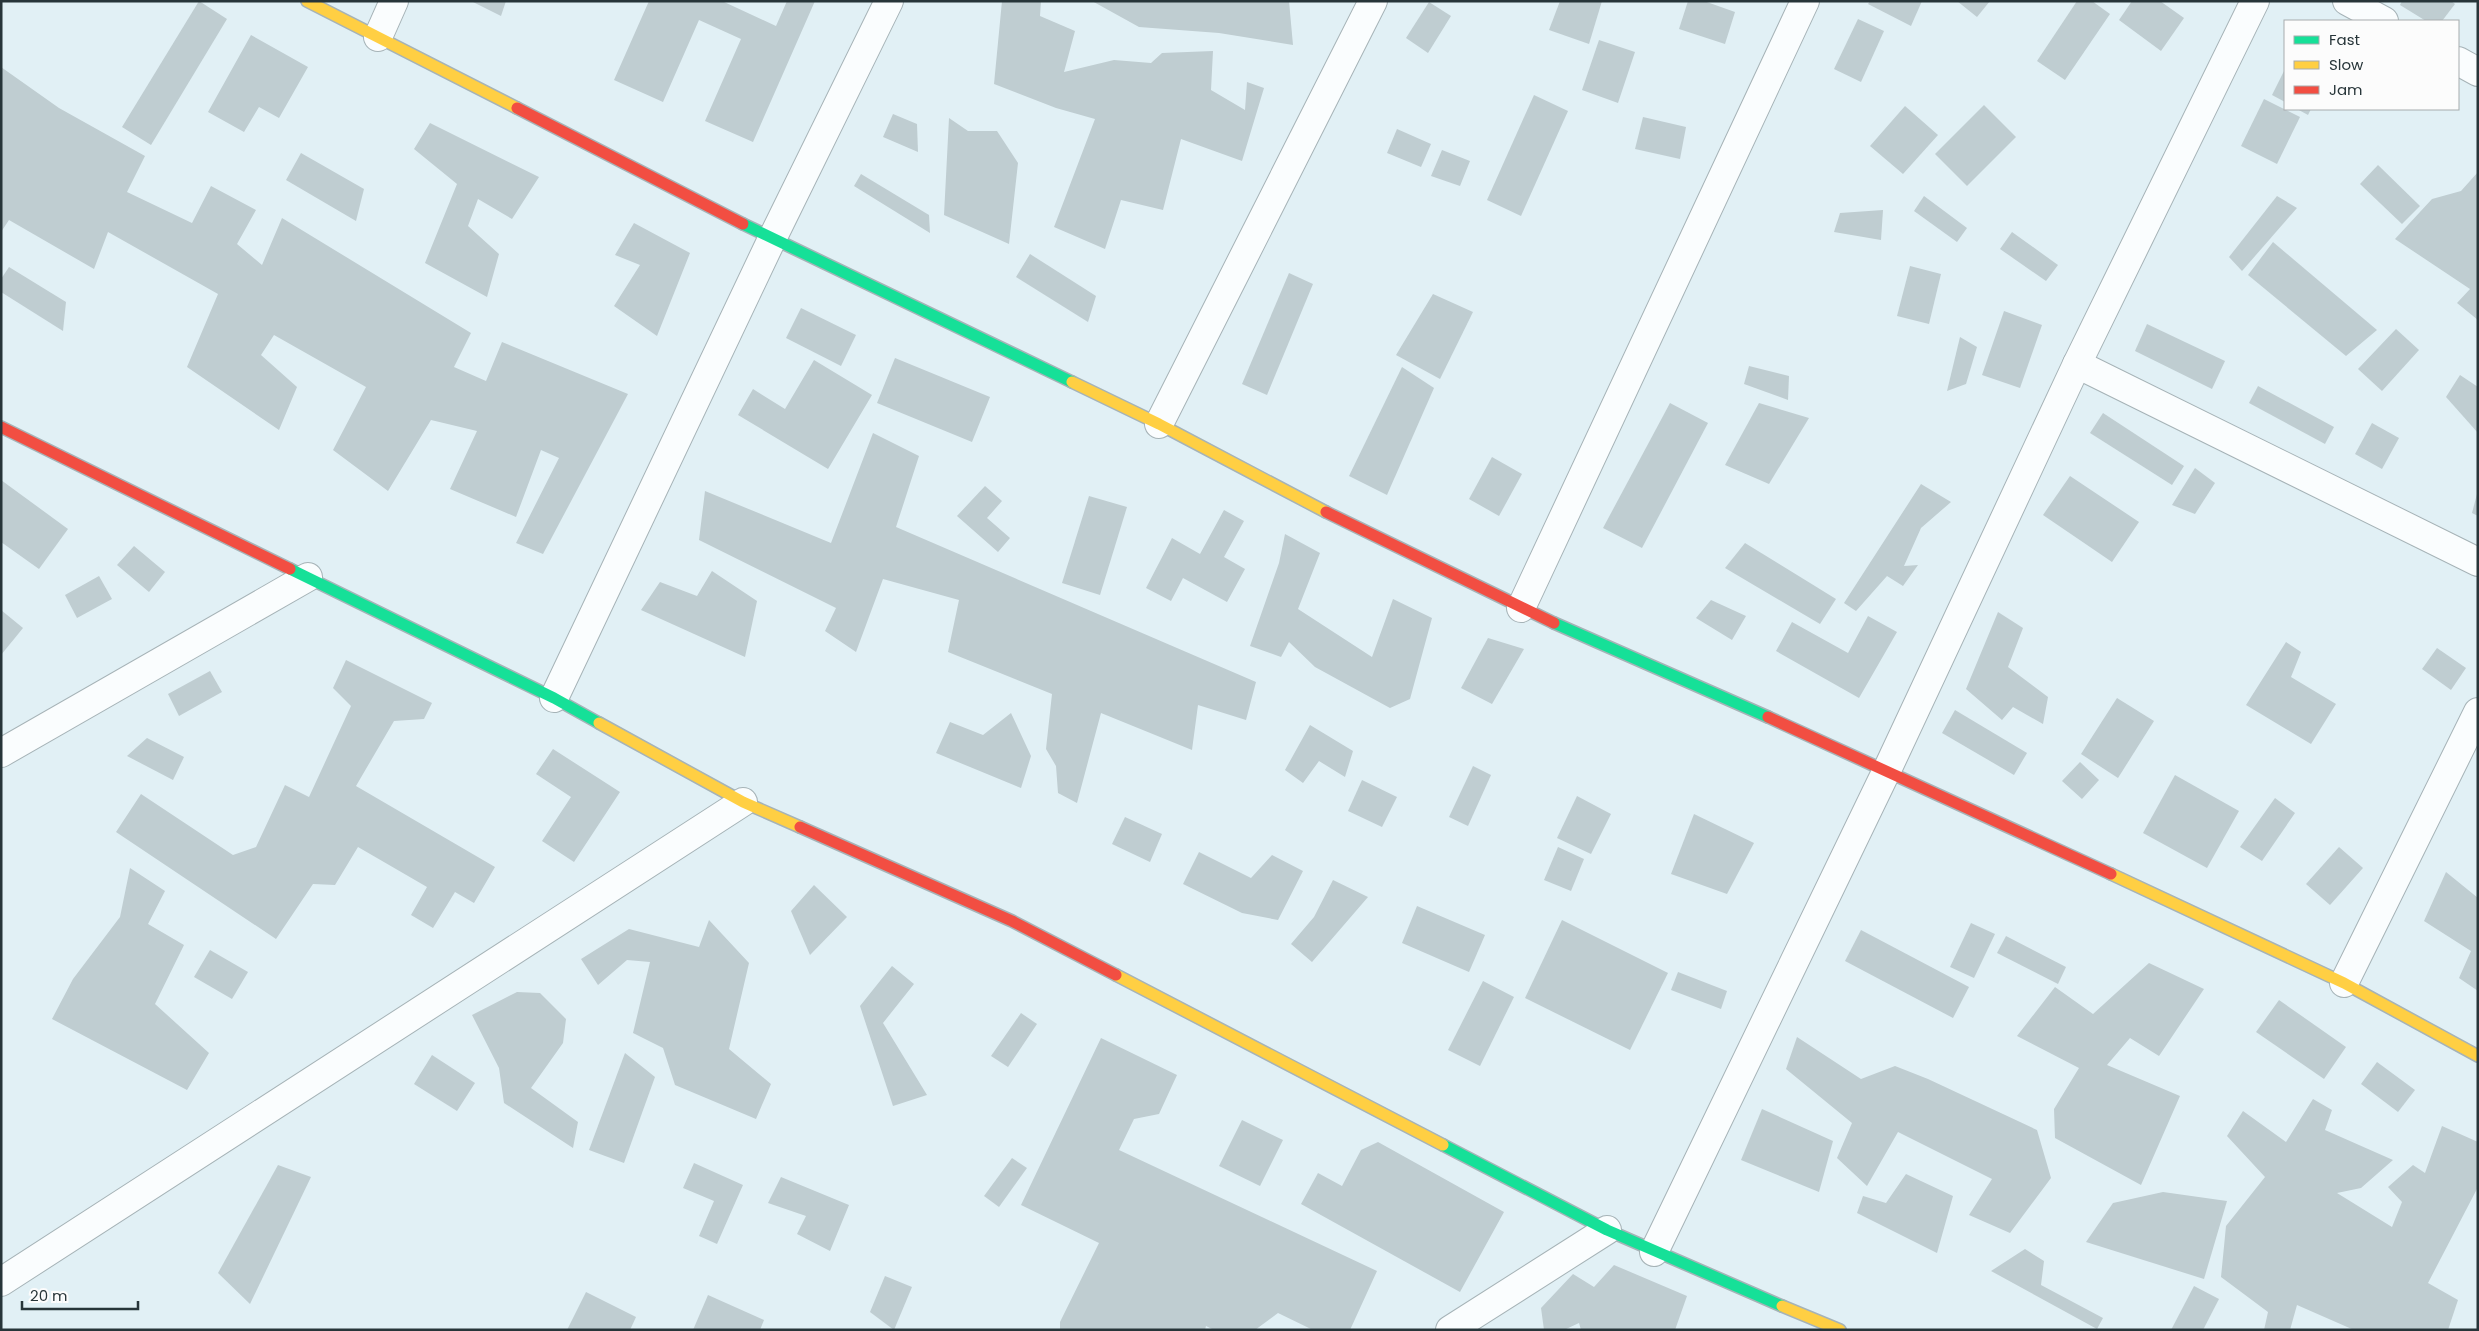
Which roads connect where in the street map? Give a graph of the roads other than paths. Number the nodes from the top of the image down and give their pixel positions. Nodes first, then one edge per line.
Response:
1 (307, 1) edge
2 (394, 1) edge
3 (889, 1) edge
4 (1372, 1) edge
5 (1805, 1) edge
6 (2255, 1) edge
7 (2347, 1) edge
8 (2382, 20) edge
9 (378, 37) junction
10 (2459, 62) edge
11 (2478, 72) edge
12 (772, 239) junction
13 (2077, 364) junction
14 (1159, 424) junction
15 (1, 427) edge
16 (2478, 562) edge
17 (308, 577) junction
18 (1521, 608) junction
19 (554, 698) junction
20 (2478, 712) edge
21 (1, 753) edge
22 (1887, 770) junction
23 (743, 802) junction
24 (2344, 983) junction
25 (2478, 1056) edge
26 (1607, 1230) junction
27 (1654, 1252) junction
28 (1, 1282) edge
29 (1450, 1330) edge
30 (1840, 1330) edge

1 - 9 street
2 - 9 street
3 - 12 street
4 - 14 street
5 - 18 street
6 - 13 street
7 - 8 street
9 - 12 street
10 - 11 street
12 - 14 street
12 - 19 street
13 - 16 street
13 - 22 street
14 - 18 street
15 - 17 street
17 - 19 street
17 - 21 street
18 - 22 street
19 - 23 street
20 - 24 street
22 - 24 street
22 - 27 street
23 - 26 street
23 - 28 street
24 - 25 street
26 - 27 street
26 - 29 street
27 - 30 street

